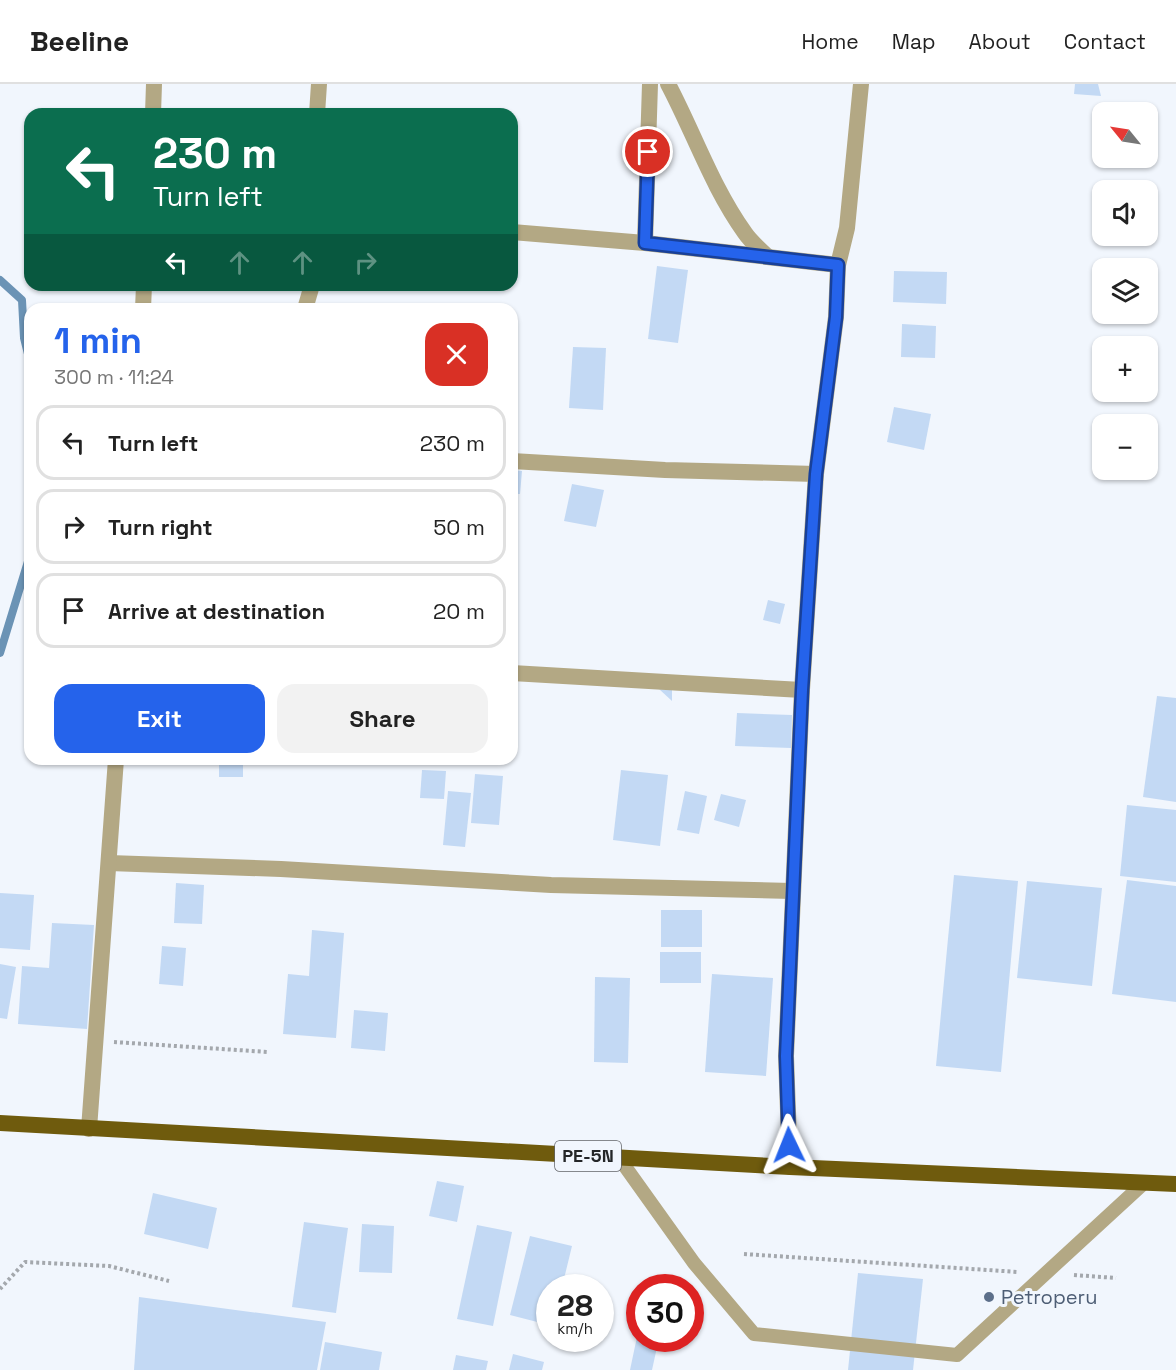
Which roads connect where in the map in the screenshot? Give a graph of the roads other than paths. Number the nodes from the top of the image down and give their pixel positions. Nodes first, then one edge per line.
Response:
1 (154, 84) edge
2 (319, 84) edge
3 (650, 84) edge
4 (668, 84) edge
5 (861, 84) edge
6 (153, 108) edge
7 (317, 108) edge
8 (518, 232) edge
9 (645, 243) junction
10 (768, 257) junction
11 (838, 265) junction
12 (518, 461) edge
13 (816, 474) junction
14 (518, 673) edge
15 (802, 690) junction
16 (116, 765) edge
17 (109, 863) junction
18 (792, 891) junction
19 (0, 1123) edge
20 (89, 1129) junction
21 (619, 1158) junction
22 (790, 1167) junction
23 (1145, 1182) junction
24 (1176, 1184) edge

1 - 6 street
2 - 7 street
3 - 9 street
4 - 10 street
5 - 11 street
8 - 9 street
9 - 10 street
10 - 11 street
11 - 13 street
12 - 13 street
13 - 15 street
14 - 15 street
15 - 18 street
16 - 17 street
17 - 18 street
17 - 20 street
18 - 22 street
19 - 20 highway, PE-5N
20 - 21 highway, PE-5N
21 - 22 highway, PE-5N
21 - 23 lane
22 - 23 highway, PE-5N
23 - 24 highway, PE-5N

